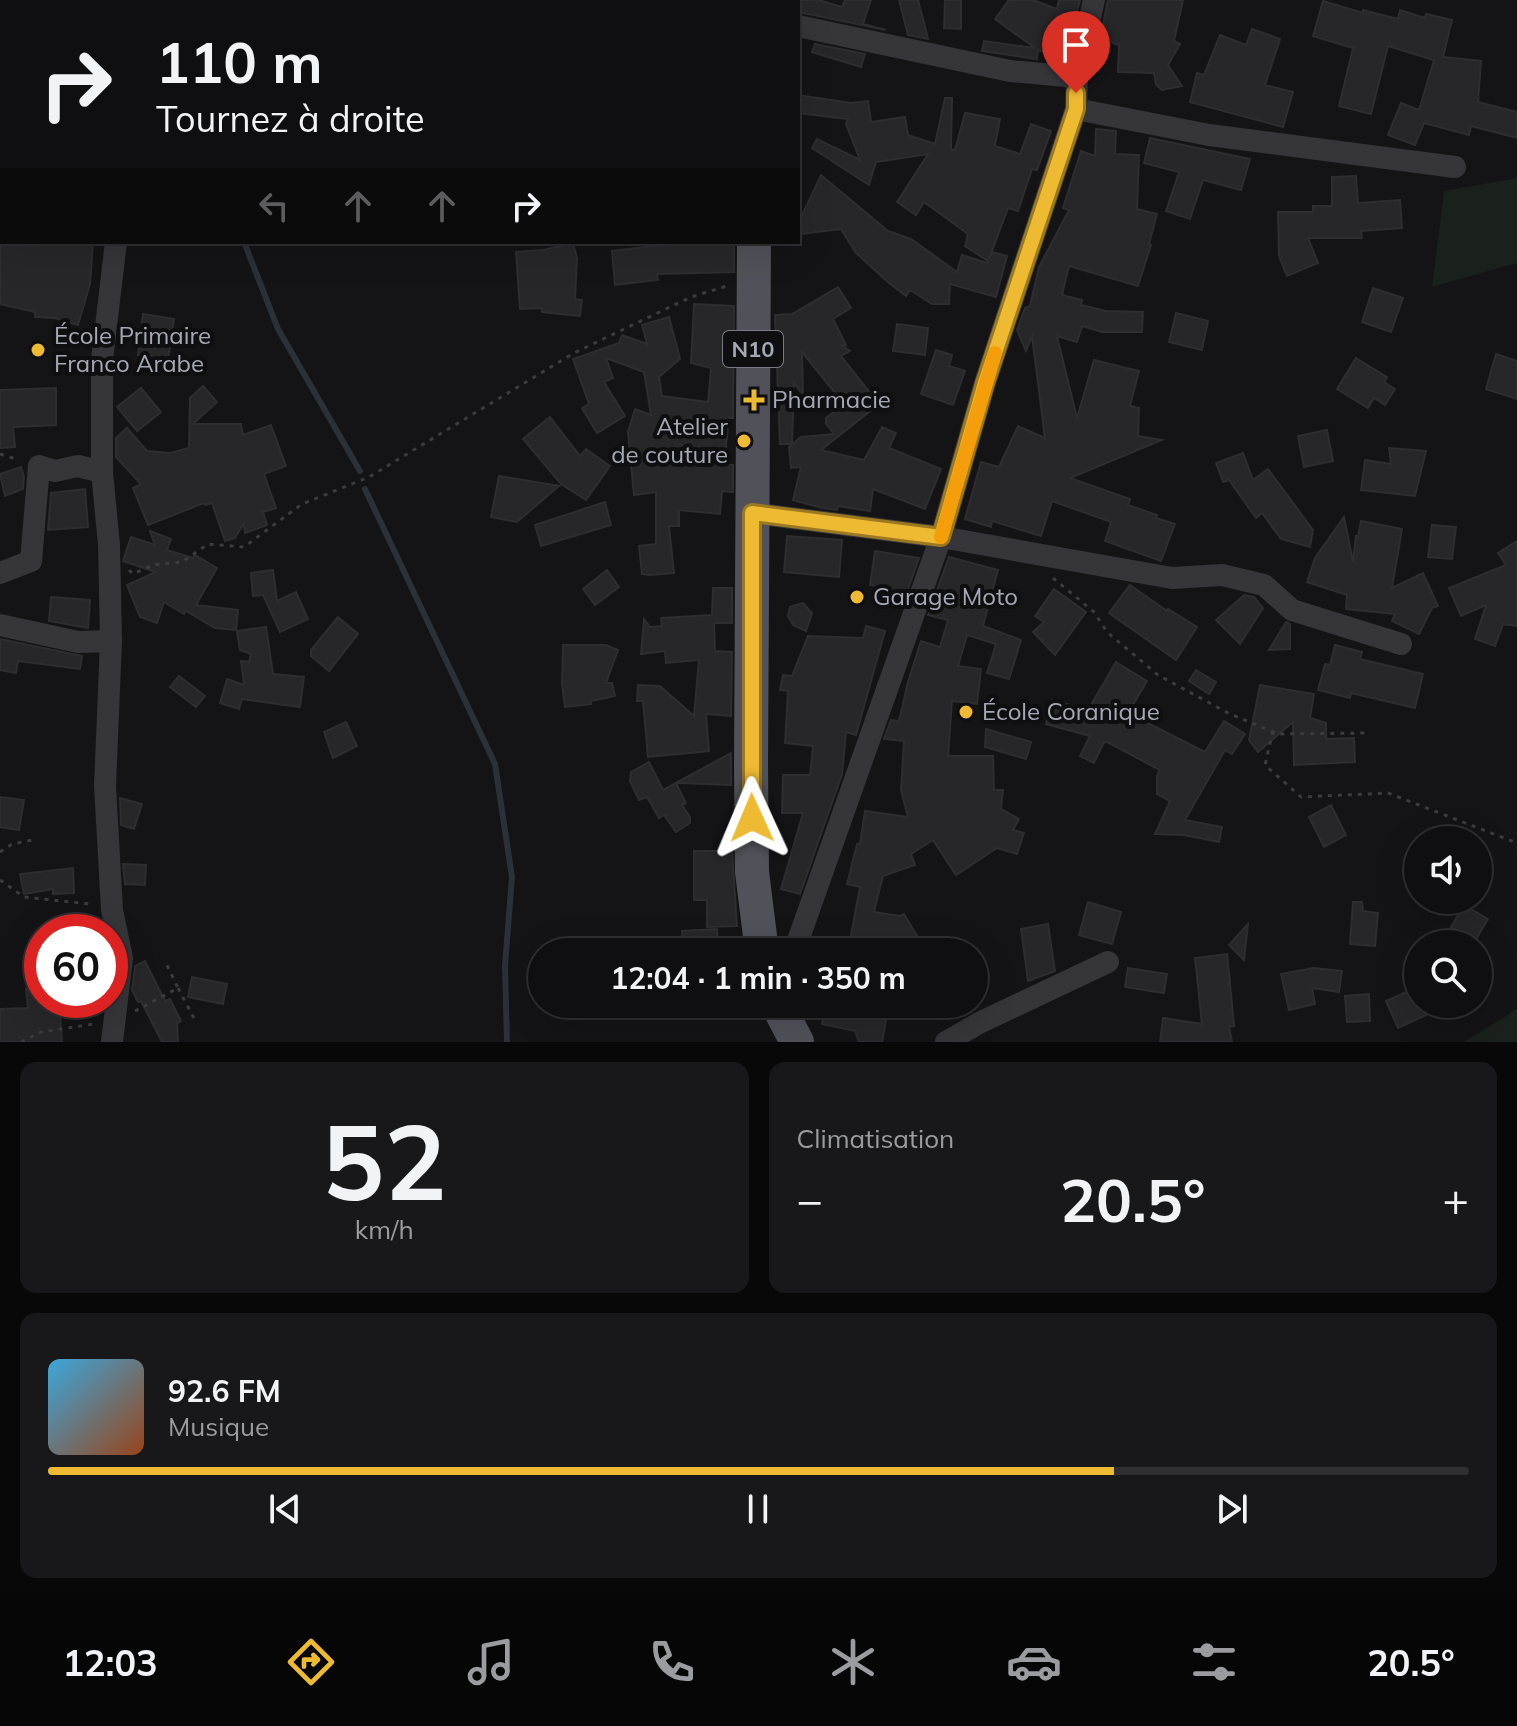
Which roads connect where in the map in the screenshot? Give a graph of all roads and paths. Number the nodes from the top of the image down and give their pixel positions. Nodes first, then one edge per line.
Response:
1 (1094, 0) edge
2 (800, 26) edge
3 (1077, 77) junction
4 (1076, 109) junction
5 (1455, 167) dead end
6 (116, 244) edge
7 (754, 244) edge
8 (754, 277) junction
9 (102, 472) junction
10 (752, 513) junction
11 (941, 537) junction
12 (109, 545) junction
13 (1046, 572) dead end
14 (0, 573) edge
15 (0, 625) edge
16 (111, 641) junction
17 (1401, 644) dead end
18 (1273, 731) junction
19 (1368, 733) dead end
20 (32, 840) dead end
21 (1517, 843) edge
22 (0, 852) edge
23 (0, 880) edge
24 (112, 910) junction
25 (760, 938) edge
26 (799, 938) edge
27 (1108, 962) dead end
28 (178, 988) dead end
29 (784, 1018) edge
30 (196, 1022) dead end
31 (112, 1042) edge
32 (797, 1042) edge
33 (946, 1042) edge

1 - 3 street
2 - 3 street
3 - 4 street
4 - 5 street
4 - 11 street
6 - 9 street
7 - 8 main road, N10
8 - 10 main road, N10
8 - 12 path
9 - 12 street
9 - 14 street
10 - 11 street
10 - 25 main road, N10
11 - 17 street
11 - 26 street
12 - 16 street
13 - 18 path
15 - 16 street
16 - 24 street
18 - 19 path
18 - 21 path
20 - 22 path
23 - 24 path
24 - 31 street
27 - 33 street
28 - 30 path
29 - 32 main road

